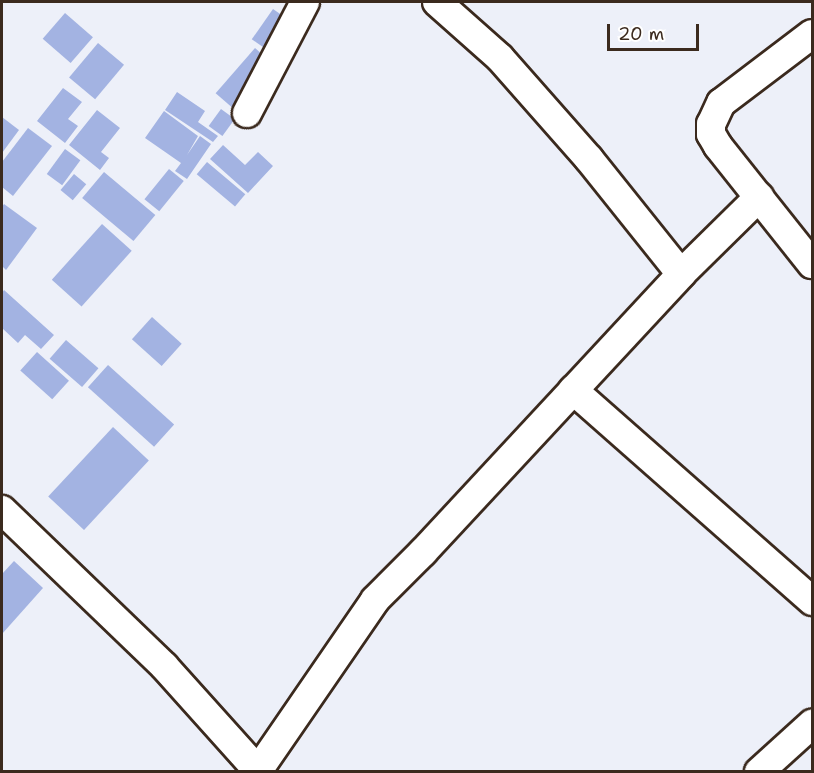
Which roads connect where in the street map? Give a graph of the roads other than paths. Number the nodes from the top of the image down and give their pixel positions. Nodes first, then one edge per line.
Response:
1 (305, 2) edge
2 (437, 2) edge
3 (813, 33) edge
4 (247, 112) dead end
5 (759, 197) junction
6 (813, 264) edge
7 (681, 274) junction
8 (573, 390) junction
9 (2, 510) edge
10 (813, 601) edge
11 (813, 724) edge
12 (258, 771) edge
13 (759, 771) edge

1 - 4 street
2 - 7 street
3 - 5 street
5 - 6 street
5 - 7 street
7 - 8 street
8 - 10 street
8 - 12 street
9 - 12 street
11 - 13 street

